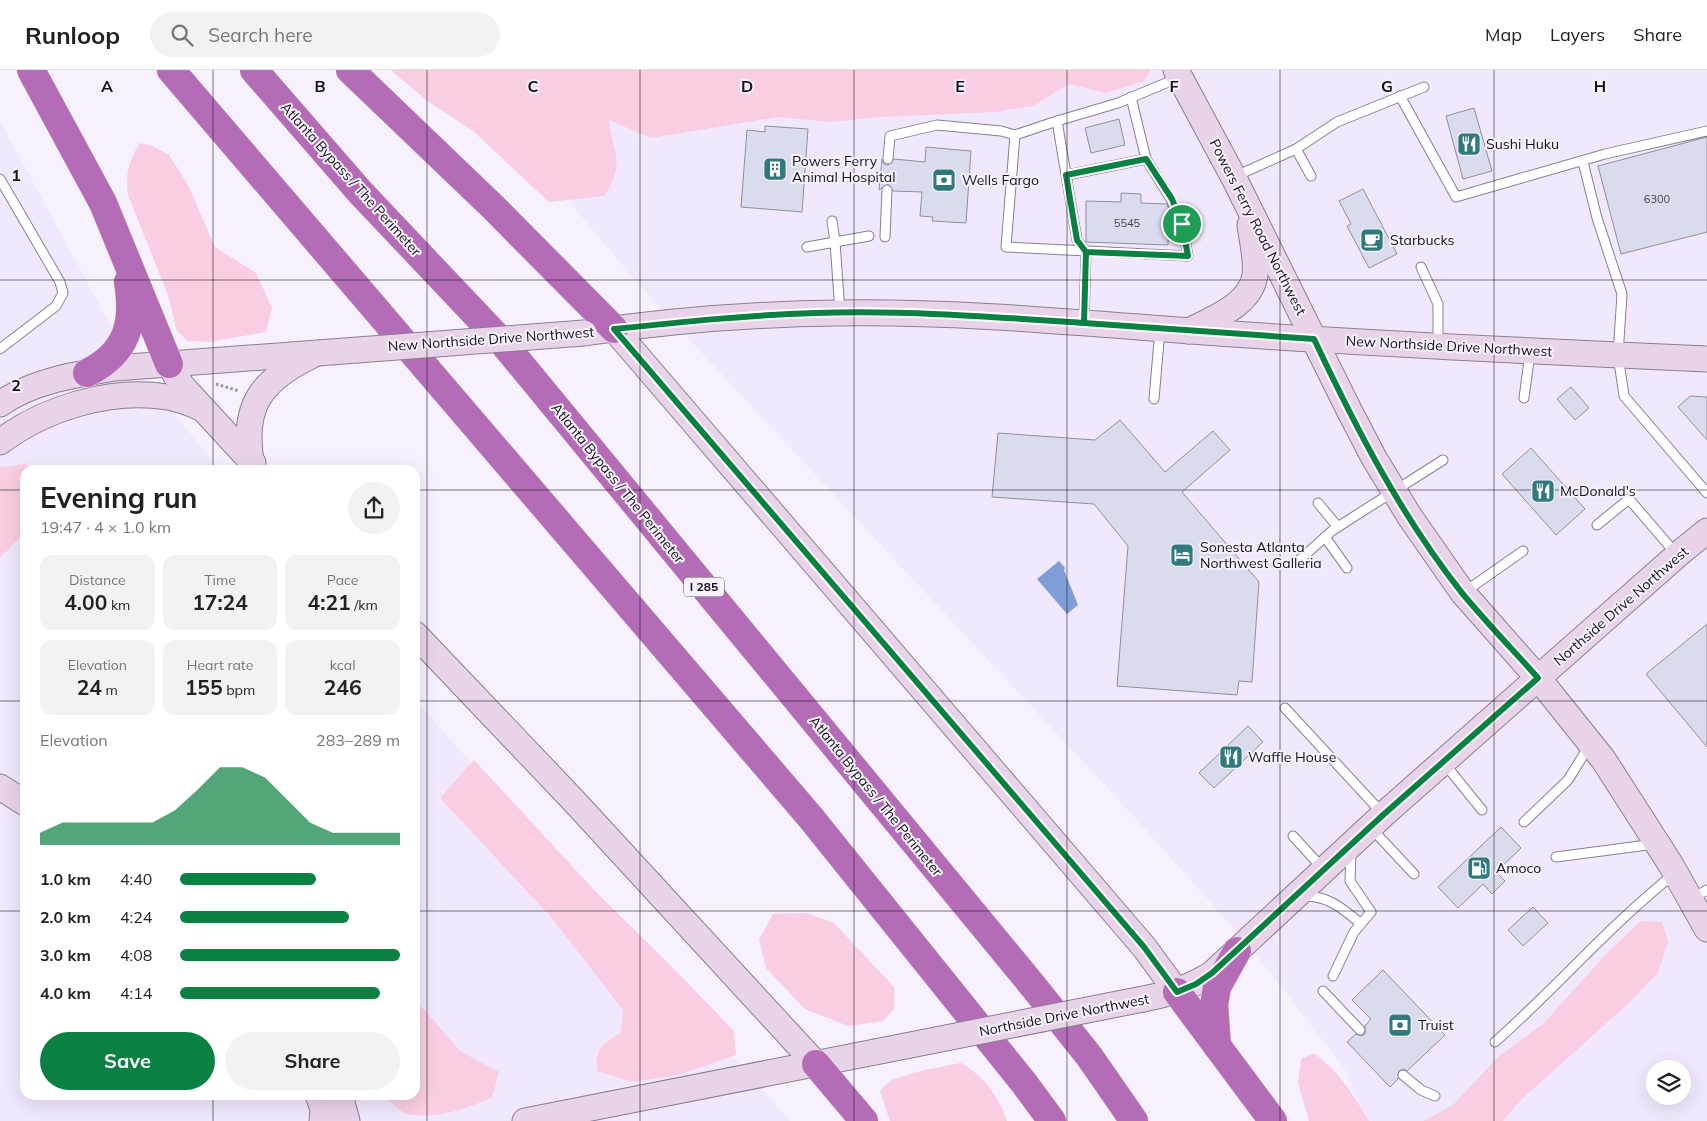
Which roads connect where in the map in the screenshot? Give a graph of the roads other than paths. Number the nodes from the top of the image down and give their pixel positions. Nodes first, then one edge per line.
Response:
1 (32, 70) edge
2 (171, 70) edge
3 (254, 70) edge
4 (350, 70) edge
5 (1178, 73) edge
6 (1424, 87) dead end
7 (1400, 96) junction
8 (1131, 97) junction
9 (1057, 121) junction
10 (1707, 130) edge
11 (1014, 135) junction
12 (1296, 148) junction
13 (888, 159) dead end
14 (1146, 159) junction
15 (1583, 162) junction
16 (1066, 175) junction
17 (1311, 176) dead end
18 (1234, 178) junction
19 (0, 179) edge
20 (887, 190) dead end
21 (1248, 209) junction
22 (832, 221) dead end
23 (869, 236) dead end
24 (885, 237) dead end
25 (835, 242) junction
26 (807, 247) dead end
27 (122, 248) junction
28 (1086, 252) junction
29 (1421, 267) dead end
30 (840, 313) junction
31 (1084, 323) junction
32 (1160, 328) junction
33 (614, 329) junction
34 (1189, 331) junction
35 (1314, 339) junction
36 (1438, 345) junction
37 (0, 349) edge
38 (1530, 350) junction
39 (318, 352) junction
40 (1618, 355) junction
41 (1707, 359) edge
42 (169, 364) junction
43 (87, 373) junction
44 (1154, 398) dead end
45 (1524, 398) dead end
46 (0, 404) edge
47 (203, 409) junction
48 (0, 442) edge
49 (1443, 460) dead end
50 (254, 465) edge
51 (255, 465) edge
52 (1394, 491) junction
53 (1707, 493) edge
54 (1318, 503) dead end
55 (1597, 525) dead end
56 (1338, 527) junction
57 (1707, 531) edge
58 (1325, 537) junction
59 (1523, 551) dead end
60 (1677, 555) junction
61 (1296, 563) dead end
62 (1347, 568) dead end
63 (1463, 593) junction
64 (420, 639) edge
65 (1538, 678) junction
66 (1285, 708) dead end
67 (1591, 744) junction
68 (1443, 762) junction
69 (0, 787) edge
70 (20, 799) edge
71 (1482, 810) dead end
72 (1524, 822) dead end
73 (1369, 828) junction
74 (1292, 836) dead end
75 (1659, 844) junction
76 (1556, 857) dead end
77 (1323, 870) junction
78 (1676, 872) junction
79 (1414, 874) dead end
80 (1699, 894) edge
81 (1293, 897) junction
82 (1360, 923) junction
83 (1707, 929) edge
84 (1237, 951) junction
85 (1333, 976) dead end
86 (1324, 991) dead end
87 (1177, 992) junction
88 (1360, 1030) dead end
89 (1495, 1042) dead end
90 (1216, 1046) junction
91 (816, 1064) junction
92 (1403, 1075) dead end
93 (1434, 1096) dead end
94 (320, 1100) edge
95 (341, 1100) edge
96 (549, 1118) edge
97 (322, 1121) edge
98 (347, 1121) edge
99 (525, 1121) edge
100 (864, 1121) edge
101 (1052, 1121) edge
102 (1134, 1121) edge
103 (1273, 1121) edge

1 - 27 highway
2 - 101 highway
3 - 102 highway, Atlanta Bypass / The Perimeter / I 285
4 - 33 highway
5 - 8 lane
5 - 18 main road, Powers Ferry Road Northwest
6 - 7 lane
7 - 12 lane
7 - 15 lane
8 - 9 lane
8 - 14 lane
9 - 11 lane
9 - 16 lane
10 - 15 lane
11 - 13 lane
11 - 28 lane
12 - 17 lane
12 - 18 lane
14 - 16 lane
14 - 28 lane
15 - 40 lane
16 - 28 lane
18 - 21 main road, Powers Ferry Road Northwest
19 - 37 lane
20 - 24 lane
21 - 34 main road
21 - 35 main road, Powers Ferry Road Northwest
22 - 25 lane
23 - 25 lane
25 - 26 lane
25 - 30 lane
27 - 42 highway
27 - 43 highway
28 - 31 lane
29 - 36 lane
30 - 31 main road, New Northside Drive Northwest
30 - 33 main road, New Northside Drive Northwest
31 - 32 main road, New Northside Drive Northwest
32 - 34 main road, New Northside Drive Northwest
32 - 44 lane
33 - 39 main road, New Northside Drive Northwest, bridge
33 - 87 main road
34 - 35 main road, New Northside Drive Northwest
35 - 36 main road, New Northside Drive Northwest
35 - 52 main road, Powers Ferry Road Northwest
36 - 38 main road, New Northside Drive Northwest
38 - 40 main road, New Northside Drive Northwest
38 - 45 lane
39 - 42 main road, New Northside Drive Northwest
39 - 51 main road
40 - 41 main road, New Northside Drive Northwest
40 - 53 lane
42 - 43 main road, New Northside Drive Northwest
42 - 47 main road
43 - 46 main road, New Northside Drive Northwest
47 - 48 main road
47 - 50 main road
49 - 52 lane
52 - 56 lane
52 - 63 main road, Powers Ferry Road Northwest
54 - 56 lane
55 - 60 lane
56 - 58 lane
57 - 60 main road, Northside Drive Northwest
58 - 61 lane
58 - 62 lane
59 - 63 lane
60 - 65 main road, Northside Drive Northwest
63 - 65 main road, Powers Ferry Road Northwest
64 - 91 main road
65 - 67 main road, Powers Ferry Road Northwest
65 - 68 main road, Northside Drive Northwest
66 - 73 lane
67 - 72 lane
67 - 75 main road, Powers Ferry Road Northwest
68 - 71 lane
68 - 73 main road, Northside Drive Northwest
69 - 70 main road
73 - 77 main road, Northside Drive Northwest
73 - 79 lane
73 - 82 lane
74 - 77 lane
75 - 76 lane
75 - 78 main road, Powers Ferry Road Northwest
77 - 81 main road, Northside Drive Northwest
78 - 80 main road, Powers Ferry Road Northwest
78 - 89 lane
80 - 83 main road, Powers Ferry Road Northwest
81 - 82 lane
81 - 84 main road, Northside Drive Northwest
82 - 85 lane
84 - 87 main road, Northside Drive Northwest
84 - 90 highway
86 - 88 lane
87 - 90 highway
87 - 91 main road, Northside Drive Northwest, bridge
90 - 103 highway
91 - 96 main road, Northside Drive Northwest
91 - 100 highway
92 - 93 lane
94 - 97 main road
95 - 98 main road
96 - 99 main road, Northside Drive Northwest

